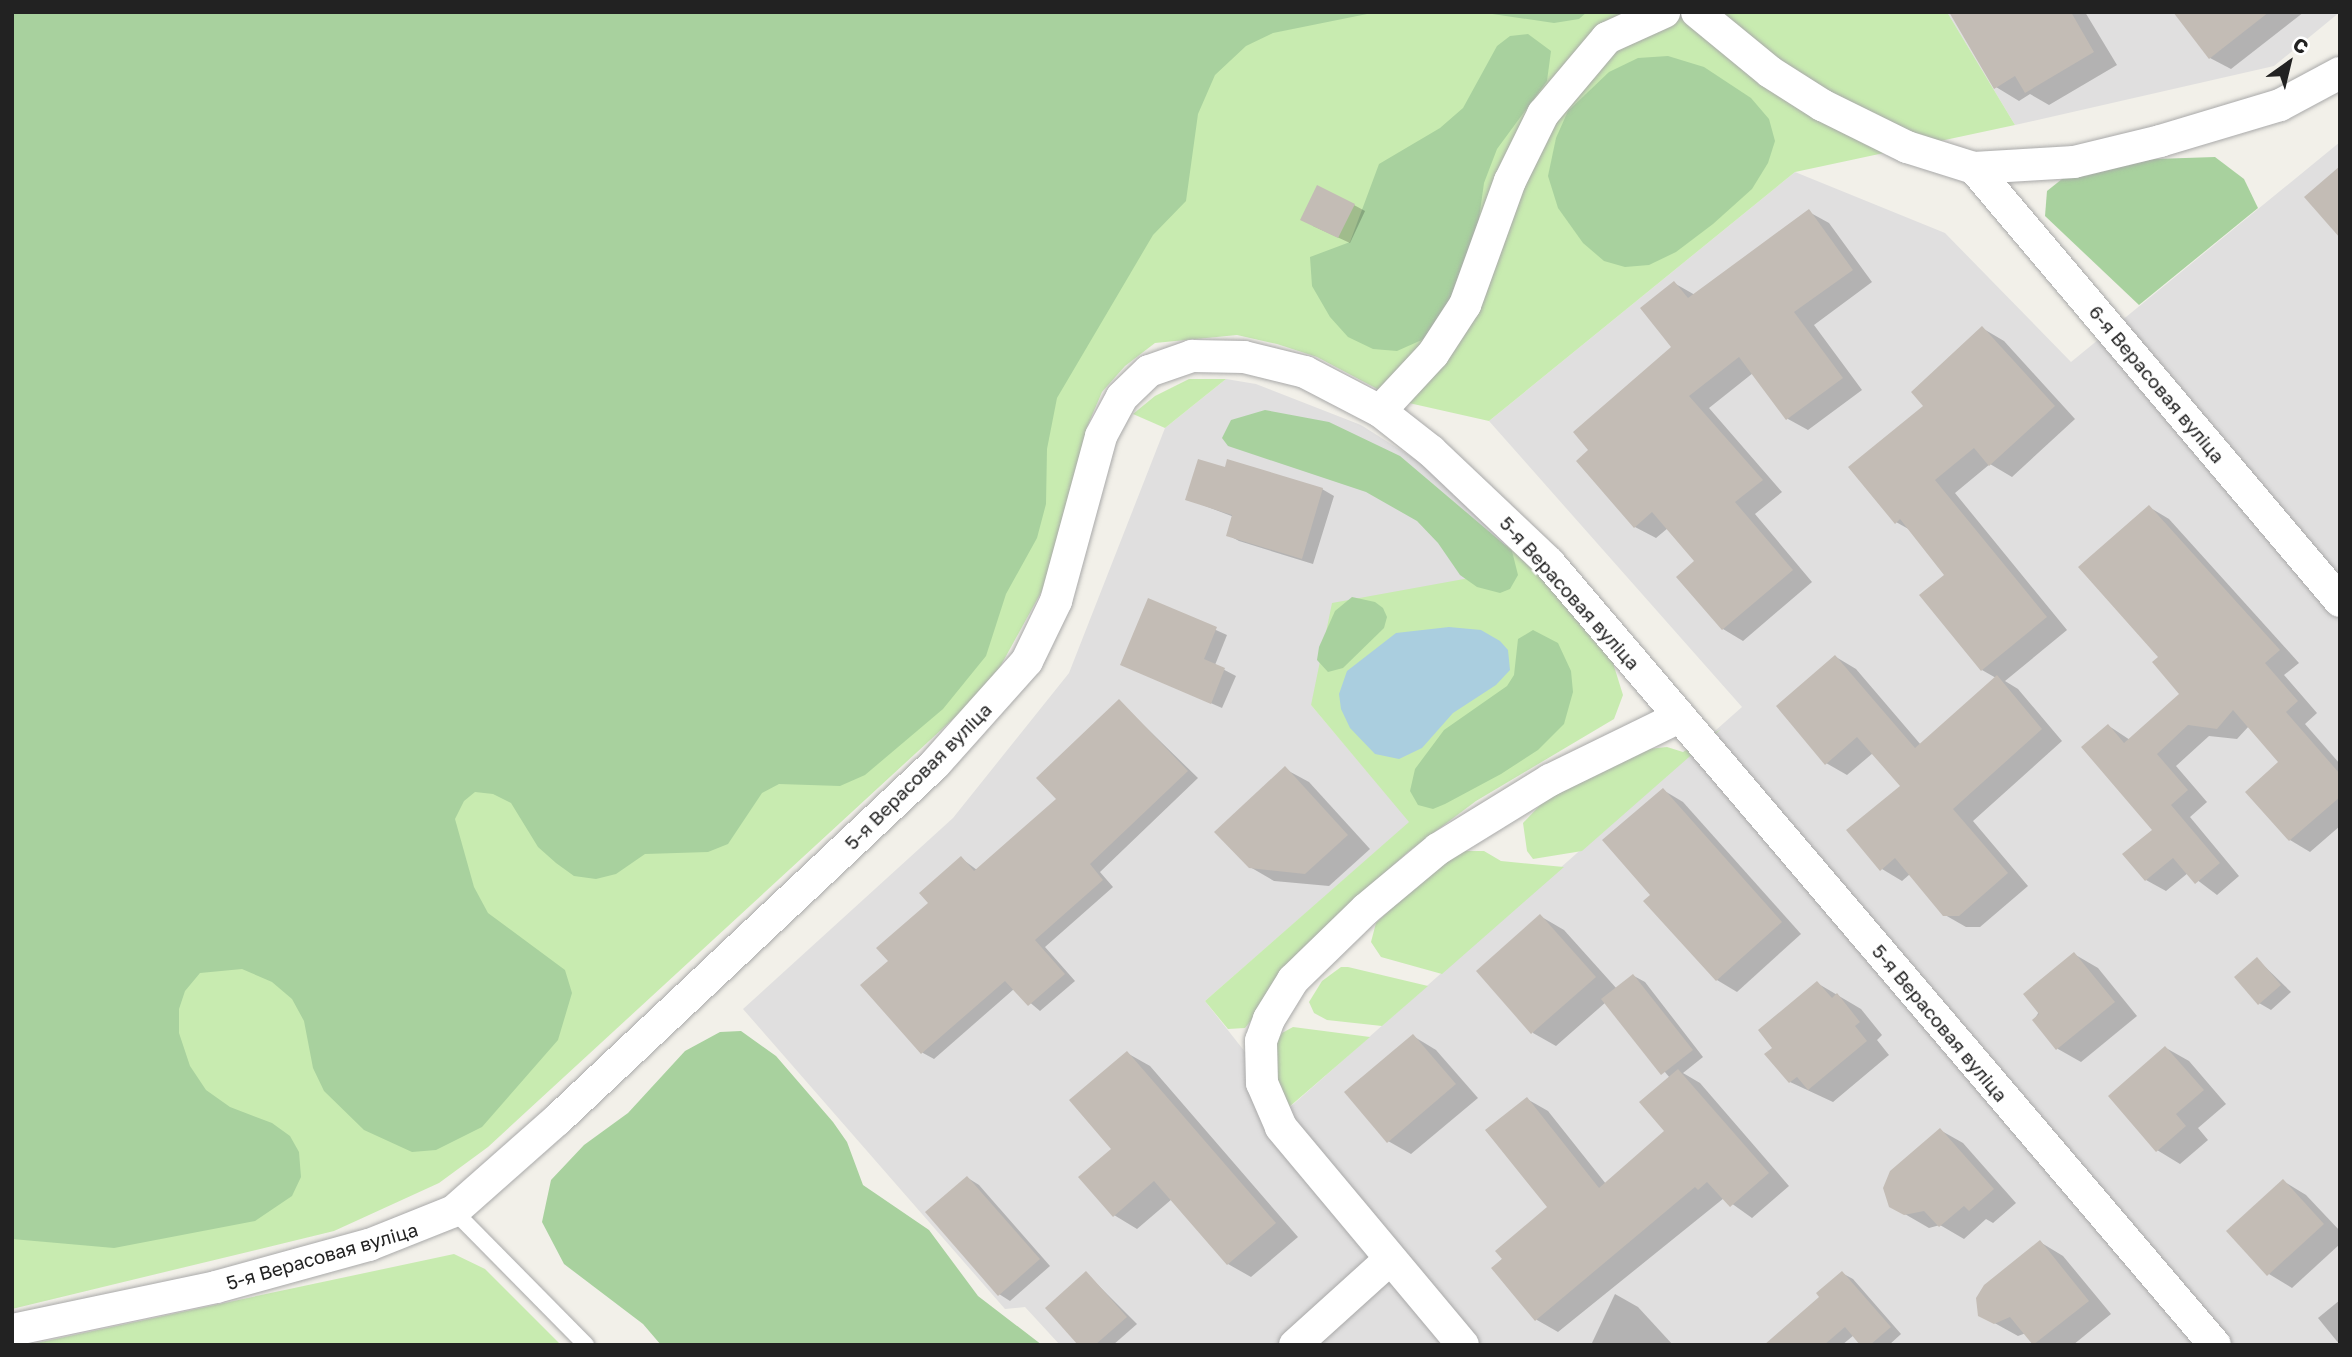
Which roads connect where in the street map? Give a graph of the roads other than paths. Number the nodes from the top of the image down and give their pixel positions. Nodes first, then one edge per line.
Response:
1 (1664, 12) edge
2 (1697, 12) edge
3 (2340, 73) edge
4 (1974, 168) junction
5 (1380, 411) junction
6 (2340, 601) edge
7 (1679, 717) junction
8 (454, 1211) junction
9 (1389, 1260) junction
10 (12, 1330) edge
11 (586, 1345) edge
12 (1295, 1345) edge
13 (1463, 1345) edge
14 (2215, 1345) edge

1 - 5 street
2 - 4 street
3 - 4 street
4 - 6 street, 6-я Верасовая вуліца
5 - 7 street, 5-я Верасовая вуліца
5 - 8 street, 5-я Верасовая вуліца
7 - 9 street
7 - 14 street, 5-я Верасовая вуліца
8 - 10 street, 5-я Верасовая вуліца
8 - 11 lane
9 - 12 street
9 - 13 street

